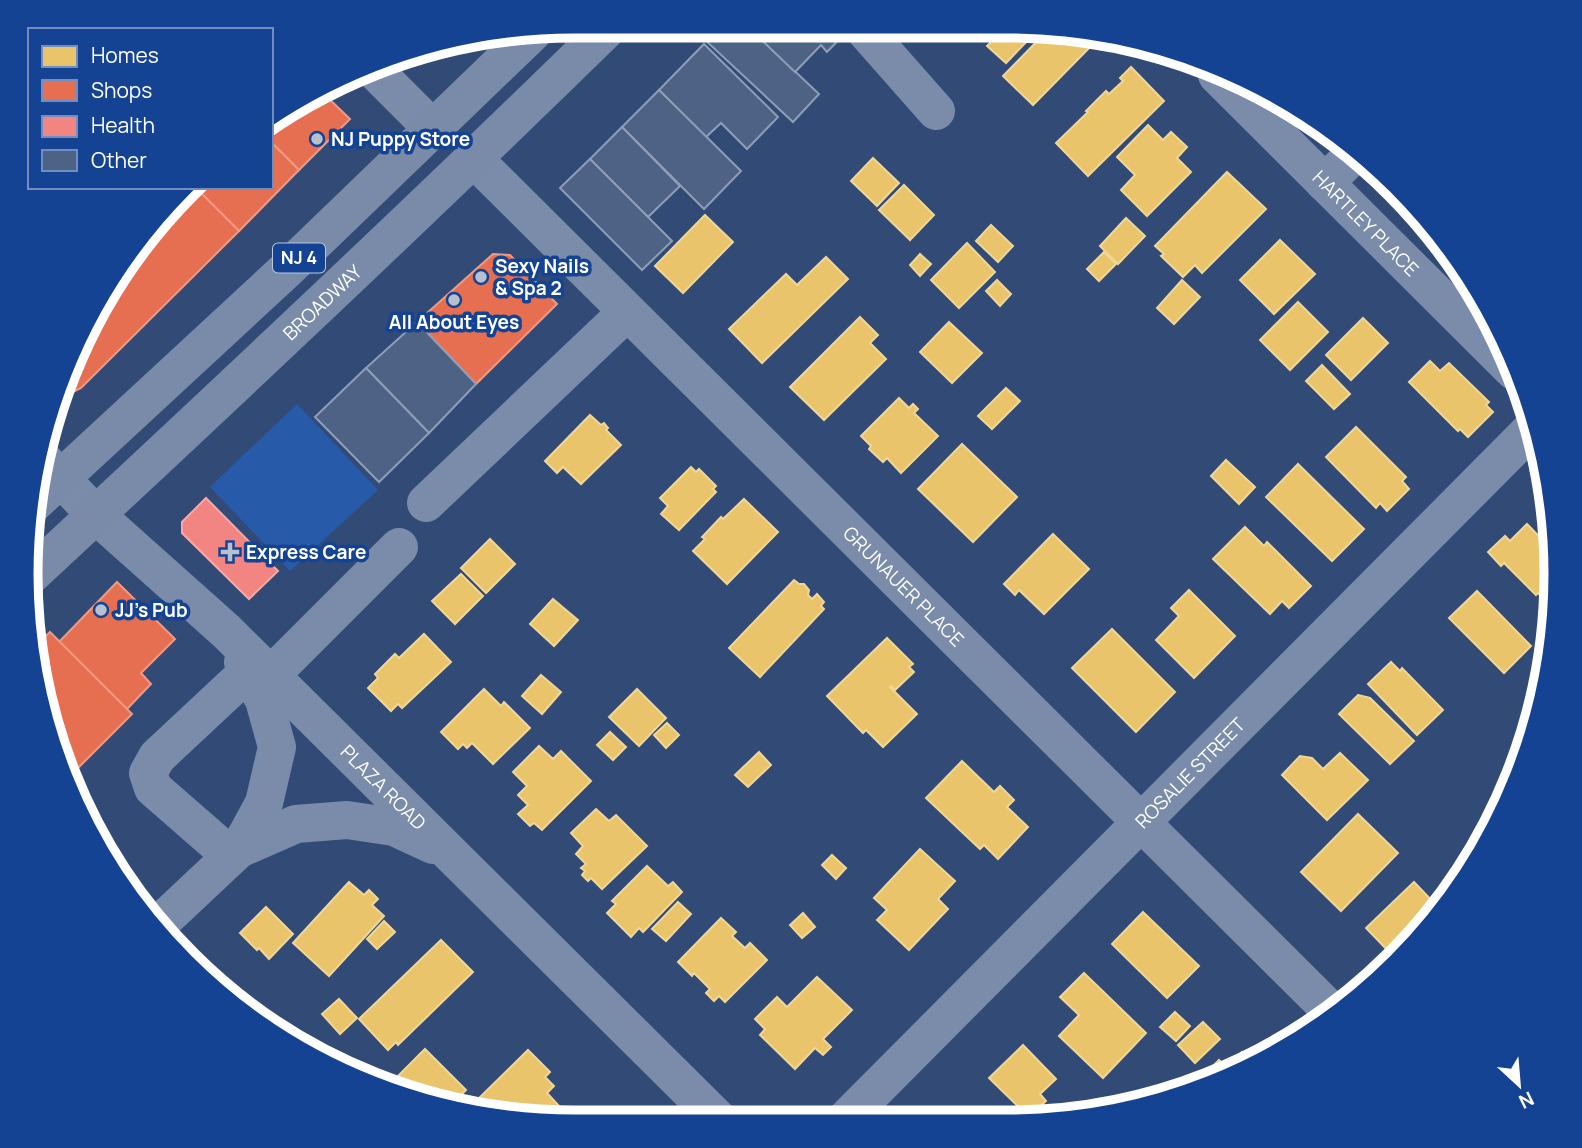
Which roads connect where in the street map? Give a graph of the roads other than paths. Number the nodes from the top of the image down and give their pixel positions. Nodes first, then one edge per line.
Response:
1 (598, 38) edge
2 (872, 38) edge
3 (523, 41) edge
4 (379, 75) edge
5 (1244, 93) edge
6 (1262, 106) edge
7 (936, 111) dead end
8 (433, 129) junction
9 (474, 159) junction
10 (1348, 160) edge
11 (1325, 183) junction
12 (627, 312) junction
13 (1495, 352) edge
14 (1525, 436) edge
15 (52, 470) edge
16 (426, 503) dead end
17 (96, 514) junction
18 (400, 547) dead end
19 (38, 568) edge
20 (260, 674) junction
21 (1141, 822) junction
22 (235, 852) junction
23 (451, 854) junction
24 (164, 919) edge
25 (1326, 1005) edge
26 (709, 1110) edge
27 (855, 1110) edge

1 - 9 main road, BROADWAY / NJ 4
2 - 7 street
3 - 8 main road, NJ 4
4 - 8 street
5 - 6 street, HARTLEY PLACE
6 - 11 street, HARTLEY PLACE
8 - 15 main road, NJ 4
9 - 12 street, GRUNAUER PLACE
9 - 17 main road, BROADWAY / NJ 4
10 - 11 street
11 - 13 street, HARTLEY PLACE
12 - 16 street
12 - 21 street, GRUNAUER PLACE
14 - 21 street, ROSALIE STREET
15 - 17 street
17 - 19 main road, BROADWAY / NJ 4
17 - 20 street
18 - 20 street
20 - 22 street
20 - 22 street
20 - 23 street, PLAZA ROAD
21 - 25 street, GRUNAUER PLACE
21 - 27 street, ROSALIE STREET
22 - 23 street
22 - 24 street
23 - 26 street, PLAZA ROAD

